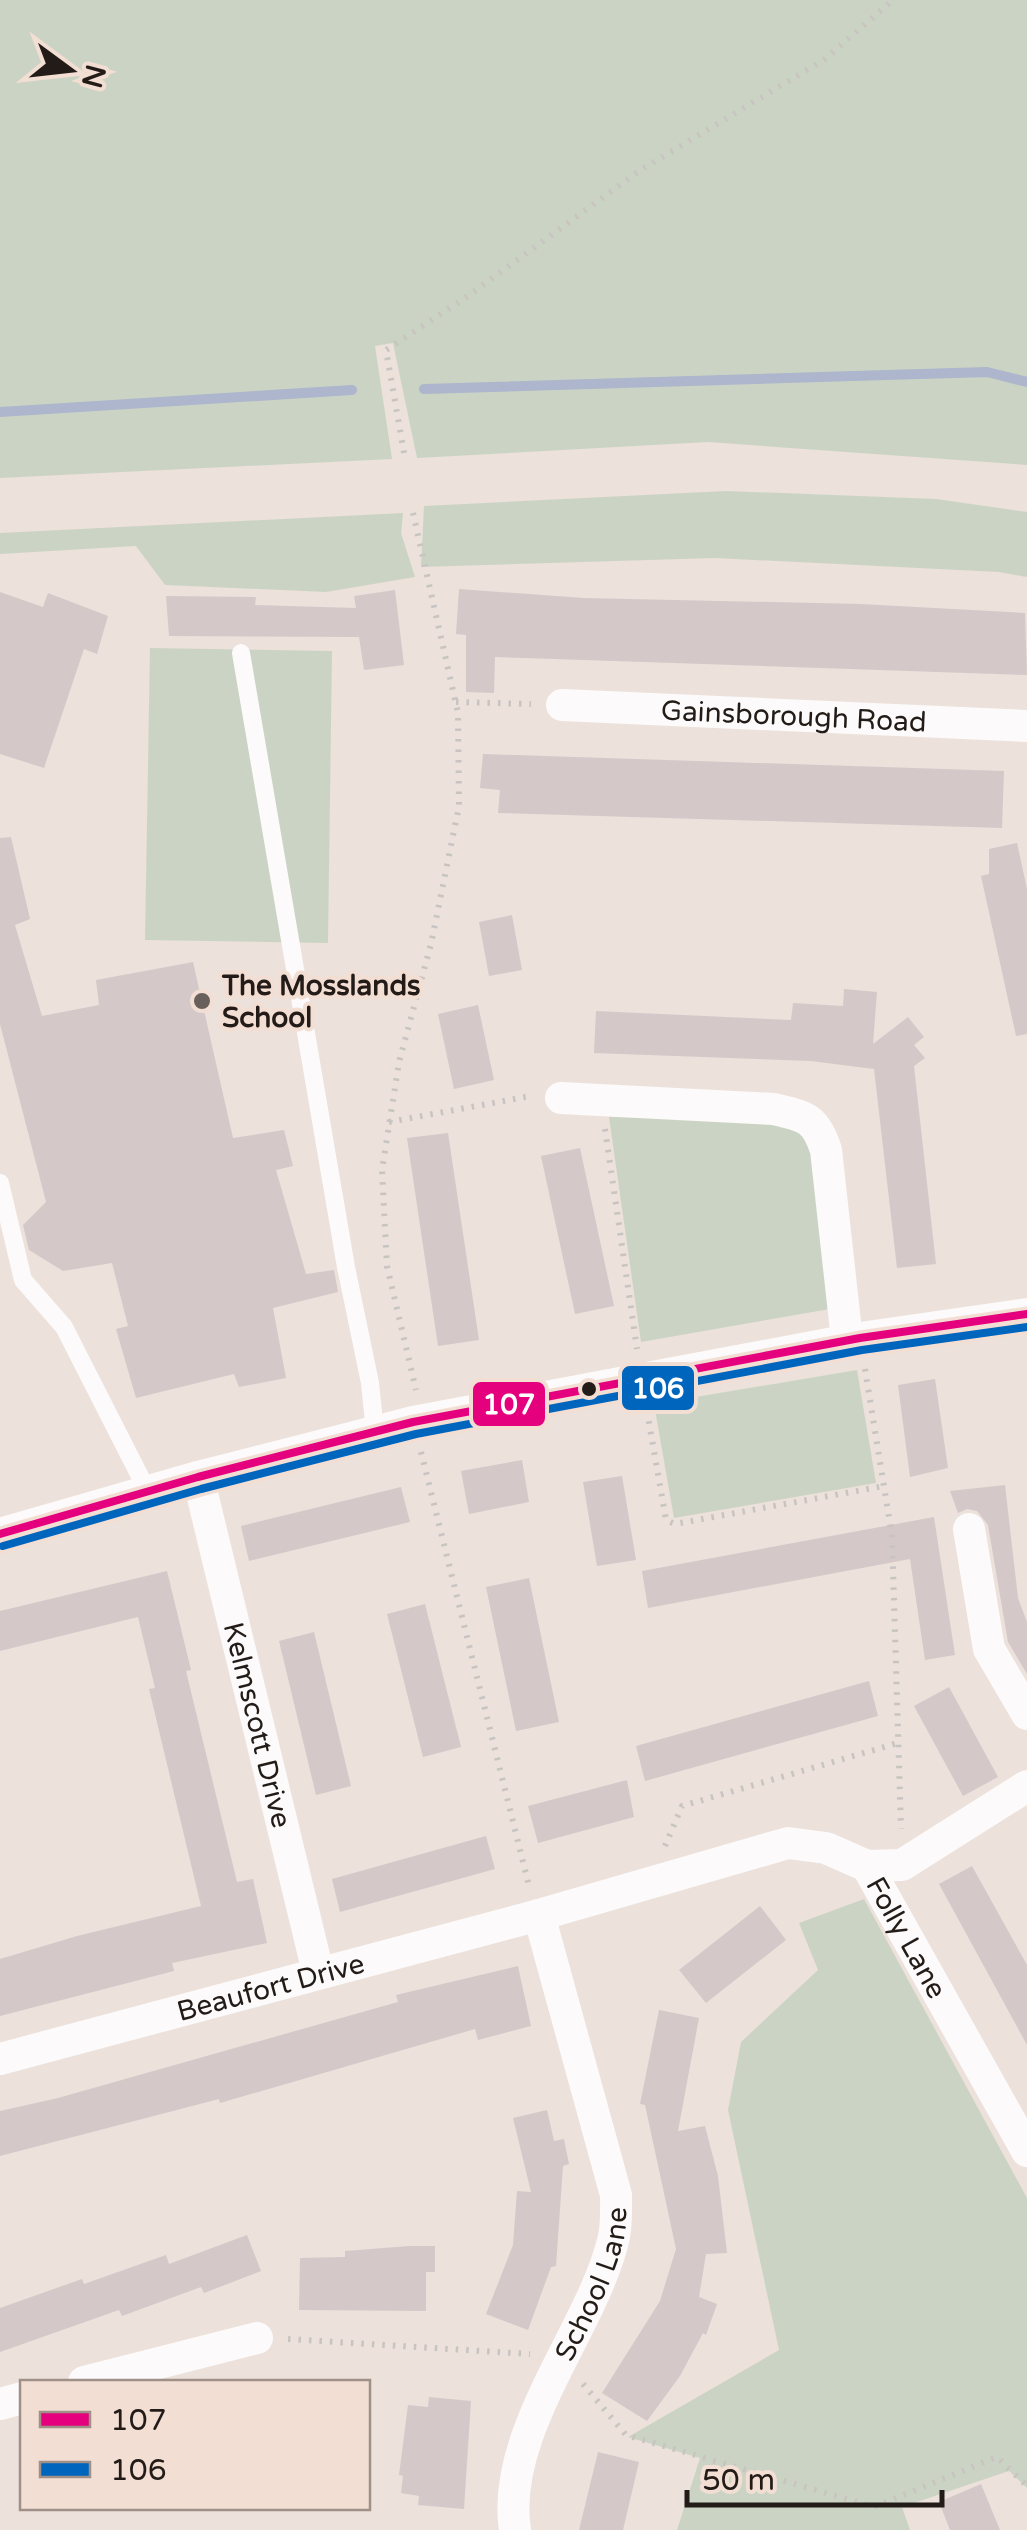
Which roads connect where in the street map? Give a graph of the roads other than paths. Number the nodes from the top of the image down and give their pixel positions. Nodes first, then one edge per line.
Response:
1 (241, 653) dead end
2 (562, 705) road end
3 (1027, 726) edge
4 (562, 1098) road end
5 (0, 1183) edge
6 (1027, 1314) edge
7 (854, 1339) junction
8 (375, 1432) junction
9 (198, 1477) junction
10 (148, 1492) junction
11 (969, 1529) dead end
12 (0, 1534) edge
13 (1027, 1714) edge
14 (1027, 1786) edge
15 (867, 1866) junction
16 (539, 1915) junction
17 (318, 1972) junction
18 (0, 2059) edge
19 (1027, 2152) edge
20 (257, 2338) road end
21 (92, 2380) edge
22 (516, 2530) edge

1 - 8 lane
2 - 3 street, Gainsborough Road
4 - 7 street
5 - 10 lane
6 - 7 street
7 - 8 street
8 - 9 street
9 - 10 street
9 - 17 street, Kelmscott Drive
10 - 12 street
11 - 13 street
14 - 15 street
15 - 16 street, Folly Lane
15 - 19 street, Folly Lane
16 - 17 street, Beaufort Drive
16 - 22 street, School Lane
17 - 18 street, Beaufort Drive
20 - 21 street

